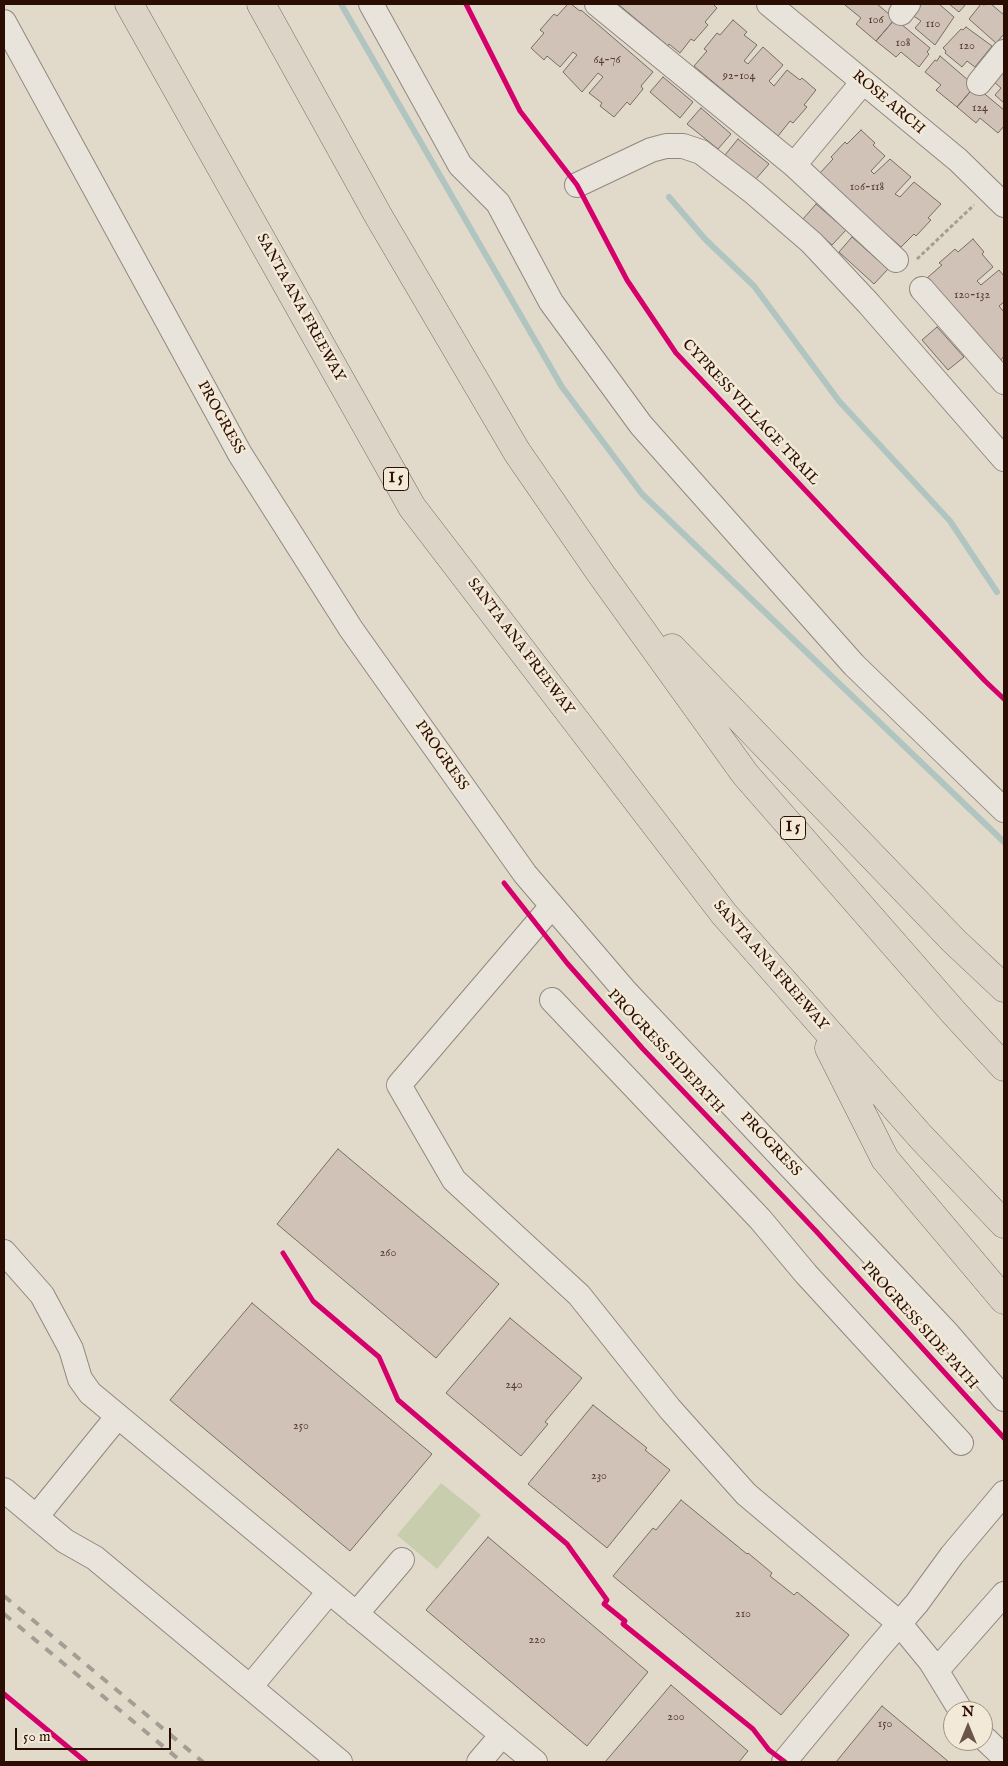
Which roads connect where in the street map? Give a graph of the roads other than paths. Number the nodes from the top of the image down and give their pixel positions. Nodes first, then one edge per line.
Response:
1 (129, 4) edge
2 (261, 4) edge
3 (371, 4) edge
4 (597, 4) edge
5 (769, 4) edge
6 (4, 22) edge
7 (1004, 52) edge
8 (863, 82) junction
9 (979, 82) dead end
10 (794, 166) junction
11 (577, 185) dead end
12 (1000, 199) edge
13 (903, 262) road end
14 (922, 289) dead end
15 (1004, 382) edge
16 (1004, 459) edge
17 (601, 574) junction
18 (1004, 810) edge
19 (552, 906) junction
20 (1004, 988) edge
21 (552, 1000) dead end
22 (813, 1015) junction
23 (1004, 1067) edge
24 (1004, 1224) edge
25 (4, 1252) edge
26 (1004, 1300) edge
27 (1004, 1399) edge
28 (118, 1416) junction
29 (961, 1443) dead end
30 (4, 1490) edge
31 (1004, 1493) edge
32 (36, 1517) junction
33 (402, 1560) dead end
34 (329, 1592) junction
35 (1004, 1594) edge
36 (356, 1614) junction
37 (899, 1623) junction
38 (936, 1670) junction
39 (250, 1687) junction
40 (955, 1701) edge
41 (502, 1735) junction
42 (993, 1747) edge
43 (1004, 1757) edge
44 (340, 1762) edge
45 (479, 1762) edge
46 (535, 1762) edge
47 (784, 1762) edge

1 - 22 highway, SANTA ANA FREEWAY / I 5
2 - 17 highway, I 5
3 - 18 street
4 - 10 street
5 - 8 street, ROSE ARCH
6 - 19 street, PROGRESS
7 - 9 street
8 - 10 street
8 - 12 street, ROSE ARCH
10 - 13 street
11 - 16 street
14 - 15 street
17 - 20 highway
17 - 23 highway, I 5
19 - 27 street, PROGRESS
19 - 37 street
21 - 29 street
22 - 24 highway, SANTA ANA FREEWAY / I 5
22 - 26 highway
25 - 28 street
28 - 32 street
28 - 34 street
30 - 32 street
31 - 37 street
32 - 39 street
33 - 36 street
34 - 36 street
34 - 39 street
35 - 38 street
36 - 41 street
37 - 38 street
37 - 47 street
38 - 40 street
39 - 44 street
41 - 45 street
41 - 46 street
42 - 43 street

